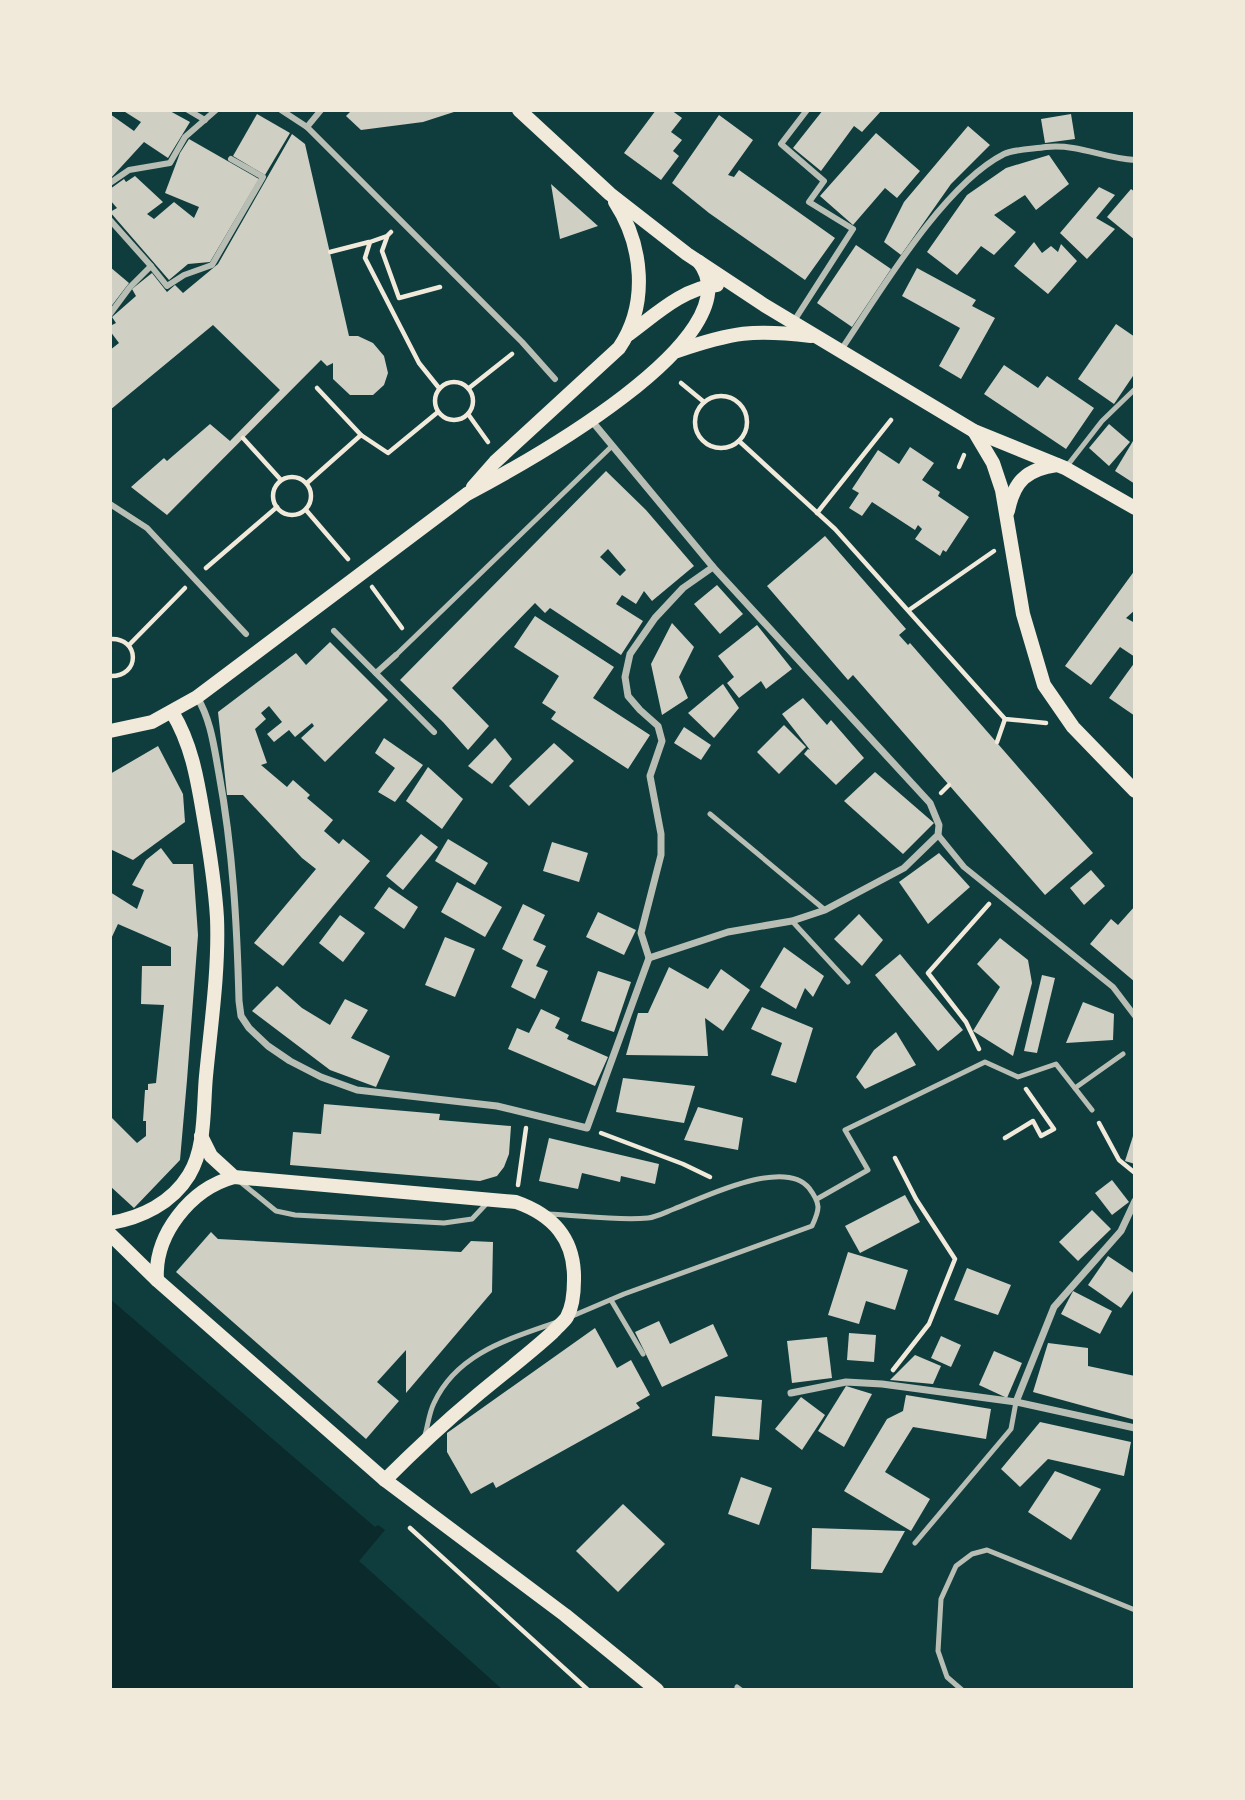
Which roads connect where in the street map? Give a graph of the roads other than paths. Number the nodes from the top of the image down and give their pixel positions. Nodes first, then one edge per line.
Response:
1 (188, 110) edge
2 (216, 110) edge
3 (281, 110) edge
4 (321, 110) edge
5 (519, 110) edge
6 (807, 110) edge
7 (205, 120) junction
8 (307, 127) junction
9 (231, 159) dead end
10 (1135, 160) edge
11 (110, 183) edge
12 (610, 194) junction
13 (110, 220) edge
14 (699, 262) junction
15 (151, 267) junction
16 (709, 285) junction
17 (735, 286) junction
18 (110, 314) edge
19 (793, 323) junction
20 (628, 335) junction
21 (816, 337) junction
22 (840, 351) junction
23 (676, 352) junction
24 (555, 379) dead end
25 (1135, 388) edge
26 (590, 420) junction
27 (974, 431) junction
28 (612, 446) junction
29 (1062, 467) junction
30 (467, 494) junction
31 (110, 504) edge
32 (1135, 508) edge
33 (1007, 516) junction
34 (713, 566) junction
35 (334, 631) dead end
36 (246, 634) dead end
37 (396, 655) joint
38 (376, 673) junction
39 (197, 697) junction
40 (172, 712) junction
41 (110, 731) edge
42 (434, 732) dead end
43 (1135, 791) edge
44 (710, 814) dead end
45 (938, 835) junction
46 (825, 909) junction
47 (792, 921) junction
48 (649, 958) junction
49 (848, 982) dead end
50 (1135, 1016) edge
51 (1123, 1054) dead end
52 (1074, 1088) junction
53 (1092, 1110) road end
54 (201, 1136) junction
55 (234, 1177) junction
56 (492, 1199) junction
57 (817, 1199) junction
58 (1135, 1201) edge
59 (544, 1214) junction
60 (110, 1223) edge
61 (110, 1234) edge
62 (157, 1280) junction
63 (611, 1300) junction
64 (567, 1318) junction
65 (643, 1354) dead end
66 (791, 1393) dead end
67 (1016, 1402) junction
68 (1135, 1429) edge
69 (424, 1441) junction
70 (385, 1480) junction
71 (915, 1543) dead end
72 (1135, 1611) edge
73 (657, 1690) edge
74 (962, 1690) edge

1 - 7 street
2 - 7 street
3 - 8 street
4 - 8 street
5 - 12 main road
6 - 19 street
7 - 11 street
8 - 24 street
9 - 15 street
10 - 22 street
12 - 14 main road
12 - 20 main road
13 - 15 street
14 - 16 main road
14 - 17 main road
15 - 18 street
16 - 17 main road
16 - 20 main road
16 - 23 main road
17 - 19 main road
19 - 21 main road
20 - 30 main road
21 - 22 main road
21 - 23 main road
22 - 27 main road
23 - 26 main road
25 - 29 lane
26 - 28 street
26 - 30 main road
27 - 29 main road
27 - 33 main road
28 - 34 street
28 - 37 lane
29 - 32 main road
29 - 33 main road
30 - 39 main road
31 - 36 street
33 - 43 main road
34 - 45 street
34 - 48 street
35 - 38 street
37 - 38 street
38 - 42 street
39 - 40 main road
39 - 48 street
40 - 41 main road
40 - 54 main road
44 - 46 lane
45 - 46 street
45 - 50 street
46 - 47 street
47 - 48 street
47 - 49 lane
51 - 52 lane
52 - 53 lane
52 - 57 lane
54 - 55 main road
54 - 60 main road
55 - 56 main road
55 - 56 lane
55 - 62 main road
56 - 59 main road
57 - 59 lane
57 - 63 lane
58 - 67 street
59 - 64 main road
61 - 62 main road
62 - 70 main road
63 - 64 lane
63 - 65 lane
64 - 69 main road
64 - 69 lane
66 - 67 street
67 - 68 street
67 - 71 lane
69 - 70 main road
70 - 73 main road
72 - 74 lane

